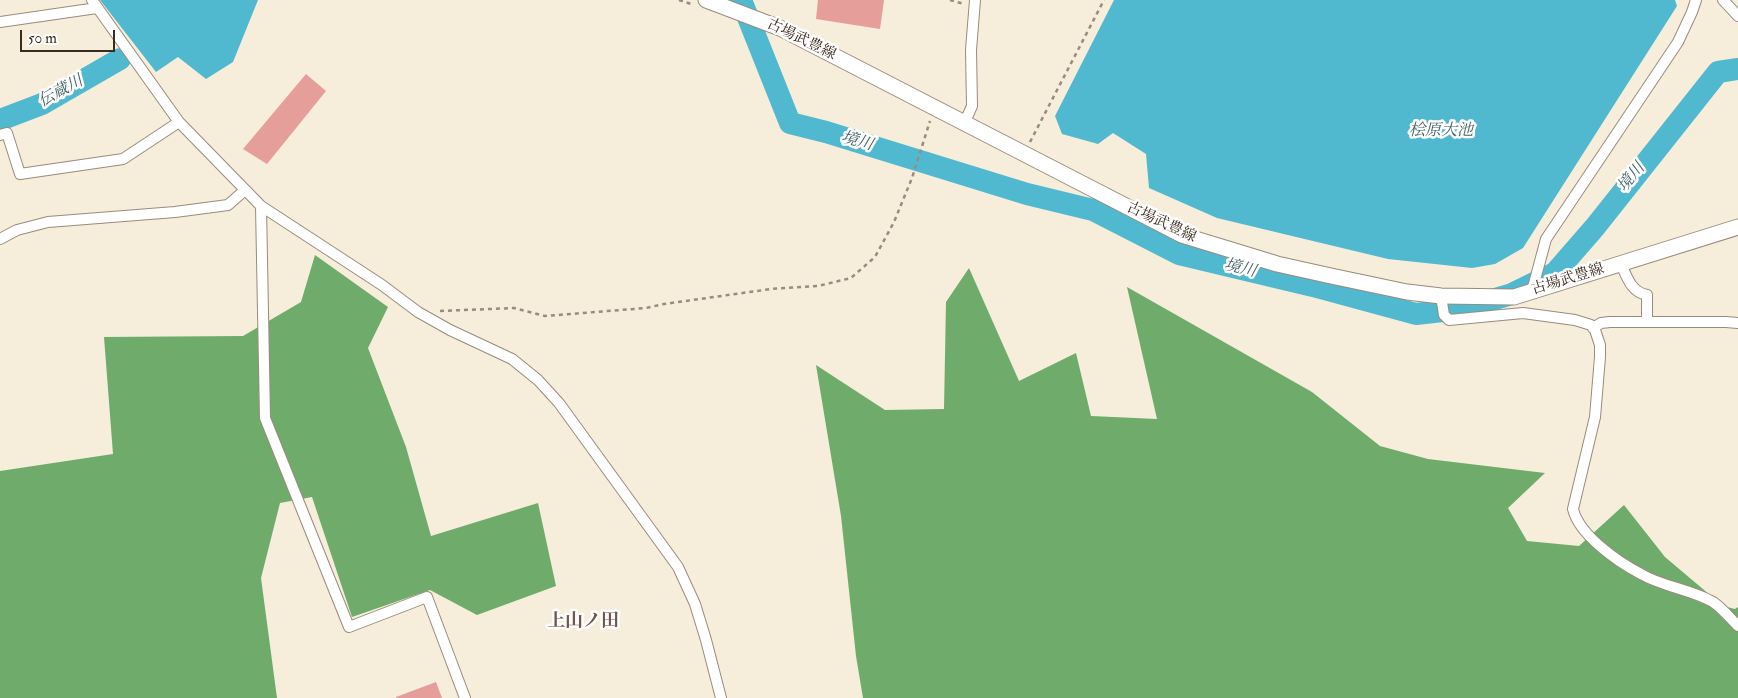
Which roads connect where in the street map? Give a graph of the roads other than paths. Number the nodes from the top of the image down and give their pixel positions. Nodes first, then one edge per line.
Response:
1 (976, 0) edge
2 (1696, 0) edge
3 (1723, 0) edge
4 (700, 3) edge
5 (94, 4) edge
6 (1738, 16) edge
7 (0, 22) edge
8 (179, 122) junction
9 (964, 124) junction
10 (0, 134) edge
11 (245, 190) junction
12 (261, 206) junction
13 (1738, 228) edge
14 (0, 239) edge
15 (1621, 264) junction
16 (1532, 290) junction
17 (1441, 296) junction
18 (1646, 322) junction
19 (1738, 323) edge
20 (1593, 328) junction
21 (1738, 626) edge
22 (465, 698) edge
23 (720, 698) edge

1 - 9 street
2 - 16 street
3 - 6 street
4 - 9 main road, 古場武豊線
5 - 7 street
5 - 8 street
8 - 10 street
8 - 11 street
9 - 17 main road, 古場武豊線
11 - 12 street
11 - 14 street
12 - 22 street
12 - 23 street
13 - 15 main road, 古場武豊線
15 - 16 main road, 古場武豊線
15 - 18 street
16 - 17 main road, 古場武豊線
17 - 20 street
18 - 19 street
18 - 20 street
20 - 21 street

